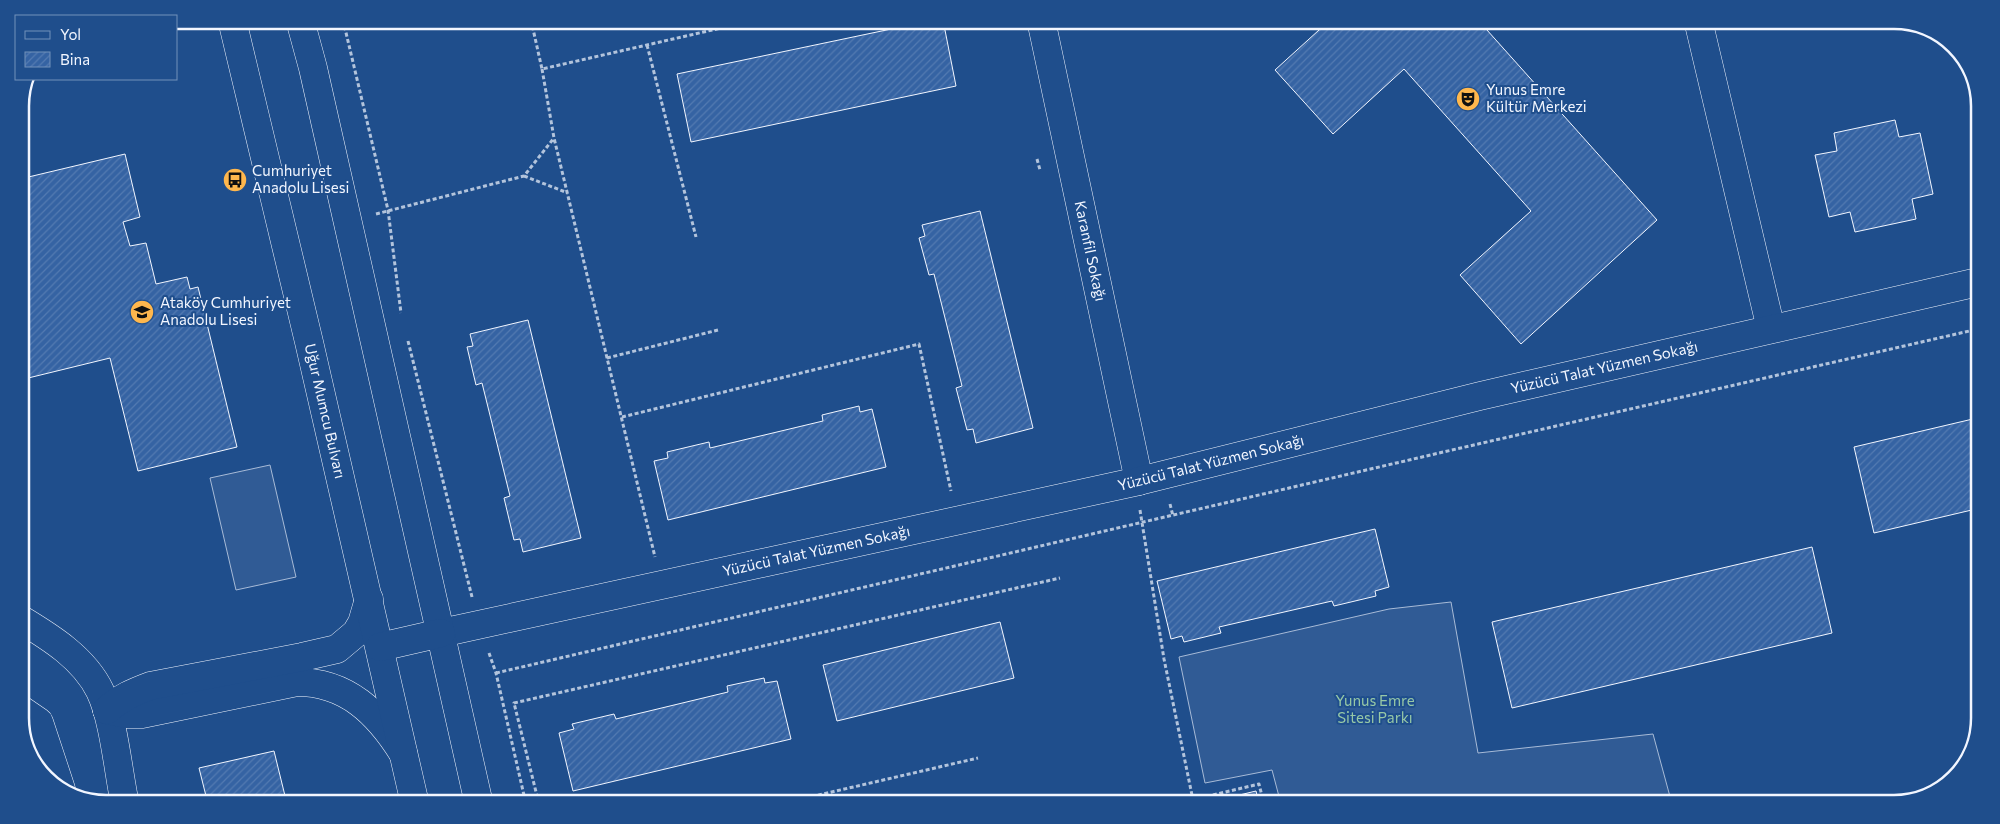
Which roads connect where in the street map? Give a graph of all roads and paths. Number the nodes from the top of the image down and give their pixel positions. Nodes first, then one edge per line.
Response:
1 (234, 29) edge
2 (303, 29) edge
3 (345, 29) edge
4 (533, 29) edge
5 (717, 29) edge
6 (1043, 29) edge
7 (1700, 29) edge
8 (647, 45) junction
9 (542, 69) junction
10 (554, 138) junction
11 (1037, 159) dead end
12 (524, 176) junction
13 (1042, 178) dead end
14 (568, 193) junction
15 (388, 210) junction
16 (348, 221) junction
17 (696, 237) dead end
18 (1971, 284) edge
19 (402, 317) dead end
20 (718, 330) dead end
21 (1771, 330) junction
22 (1971, 331) edge
23 (406, 336) dead end
24 (608, 358) junction
25 (622, 417) junction
26 (1139, 482) junction
27 (957, 521) junction
28 (1141, 524) junction
29 (1060, 578) dead end
30 (662, 585) junction
31 (369, 599) junction
32 (29, 624) edge
33 (479, 624) junction
34 (441, 633) junction
35 (380, 647) junction
36 (496, 673) junction
37 (107, 710) junction
38 (29, 715) edge
39 (403, 753) junction
40 (978, 758) dead end
41 (57, 778) edge
42 (122, 795) edge
43 (413, 795) edge
44 (477, 795) edge
45 (524, 795) edge
46 (537, 795) edge
47 (819, 795) edge
48 (1192, 795) edge
49 (1214, 795) edge
50 (1262, 795) edge

1 - 31 street, Uğur Mumcu Bulvarı
2 - 16 street
3 - 15 path
4 - 9 path
5 - 8 path
6 - 26 street, Karanfil Sokağı
7 - 21 street
8 - 9 path
8 - 17 path
9 - 10 path
10 - 12 path
10 - 14 path
11 - 13 path
12 - 14 path
12 - 15 path
14 - 24 path
15 - 16 path
15 - 19 path
16 - 34 street
18 - 21 street, Yüzücü Talat Yüzmen Sokağı
20 - 24 path
21 - 26 street, Yüzücü Talat Yüzmen Sokağı
22 - 28 path
23 - 33 path
24 - 25 path
25 - 27 path
25 - 30 path
26 - 27 street, Yüzücü Talat Yüzmen Sokağı
26 - 28 path
27 - 30 street, Yüzücü Talat Yüzmen Sokağı
28 - 36 path
28 - 48 path
29 - 46 path
30 - 33 street, Yüzücü Talat Yüzmen Sokağı
31 - 35 street, Uğur Mumcu Bulvarı
31 - 37 street
32 - 37 street
33 - 34 street, Yüzücü Talat Yüzmen Sokağı
33 - 36 path
34 - 35 street, Yüzücü Talat Yüzmen Sokağı
34 - 44 street
35 - 39 street, Uğur Mumcu Bulvarı
36 - 45 path
37 - 39 street
37 - 42 street
38 - 41 street
39 - 43 street, Uğur Mumcu Bulvarı
40 - 47 path
49 - 50 path

